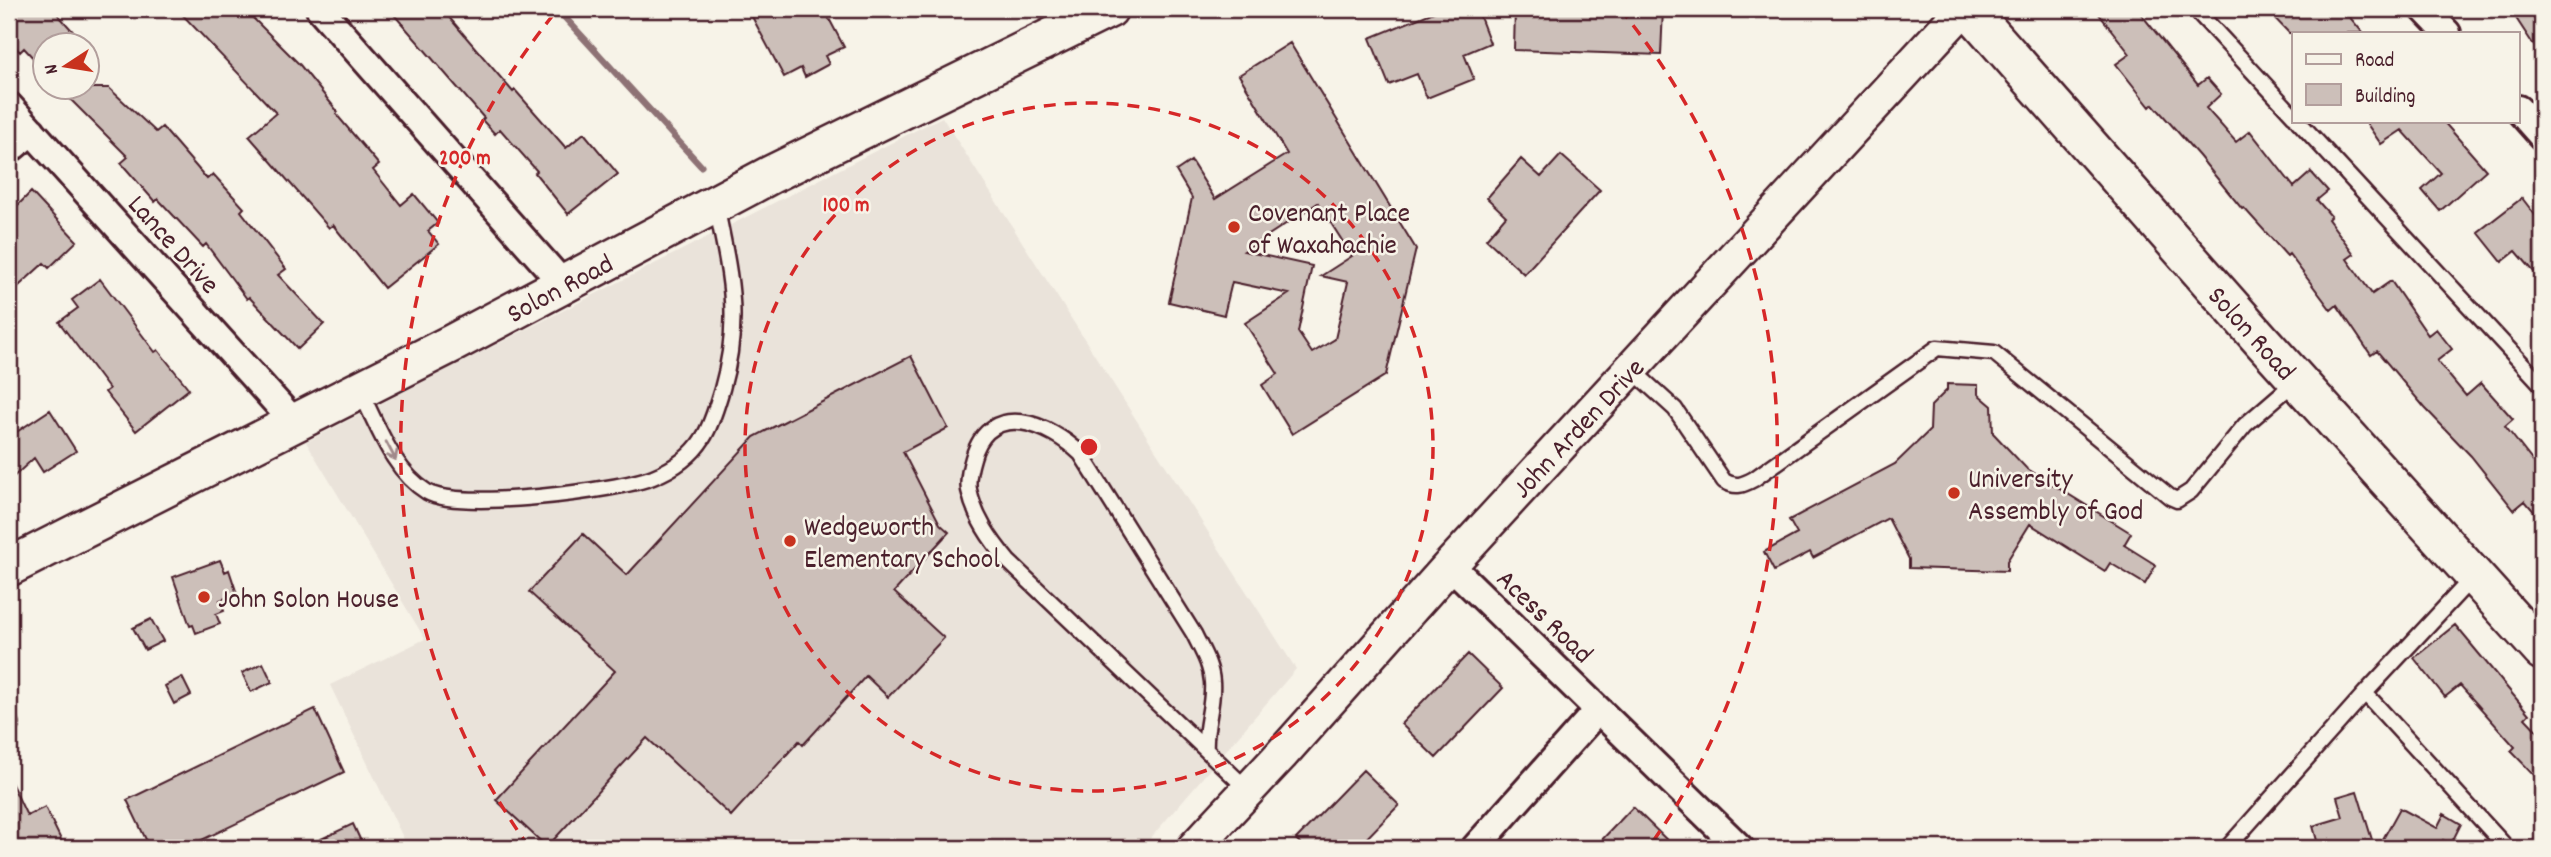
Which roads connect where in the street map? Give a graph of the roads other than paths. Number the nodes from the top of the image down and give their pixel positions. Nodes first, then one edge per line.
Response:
1 (320, 9) edge
2 (1109, 9) edge
3 (1963, 9) edge
4 (1969, 9) edge
5 (2195, 9) edge
6 (2424, 9) edge
7 (2446, 32) edge
8 (9, 106) edge
9 (2520, 111) edge
10 (2292, 114) edge
11 (2299, 122) edge
12 (32, 131) junction
13 (2542, 136) edge
14 (9, 150) edge
15 (715, 204) junction
16 (564, 285) junction
17 (1631, 369) junction
18 (2297, 380) junction
19 (2542, 385) edge
20 (360, 390) junction
21 (295, 423) junction
22 (1450, 565) junction
23 (9, 567) edge
24 (2474, 576) junction
25 (2540, 643) edge
26 (2365, 693) junction
27 (1598, 710) junction
28 (9, 719) edge
29 (9, 726) edge
30 (1206, 750) junction
31 (1248, 790) junction
32 (1194, 848) edge
33 (1475, 848) edge
34 (1740, 848) edge
35 (2227, 848) edge
36 (2507, 848) edge

1 - 16 street
2 - 15 main road, Solon Road
3 - 17 street, John Arden Drive
4 - 18 main road, Solon Road
5 - 10 lane
6 - 7 street
8 - 12 street, Lance Drive
9 - 13 street
11 - 19 lane
12 - 14 street
12 - 21 street, Lance Drive
15 - 16 main road, Solon Road
20 -> 15 lane
16 - 20 main road, Solon Road
17 - 18 lane
17 - 22 street, John Arden Drive
18 - 24 main road, Solon Road
20 - 21 main road, Solon Road
21 - 23 main road, Solon Road
22 - 27 street, Acess Road
22 - 31 street, John Arden Drive
24 - 25 main road, Solon Road
24 - 26 lane
26 - 35 lane
26 - 36 lane
27 - 33 street
27 - 34 street, Acess Road
28 - 29 lane
30 - 30 lane
30 - 31 lane
31 - 32 street, John Arden Drive

